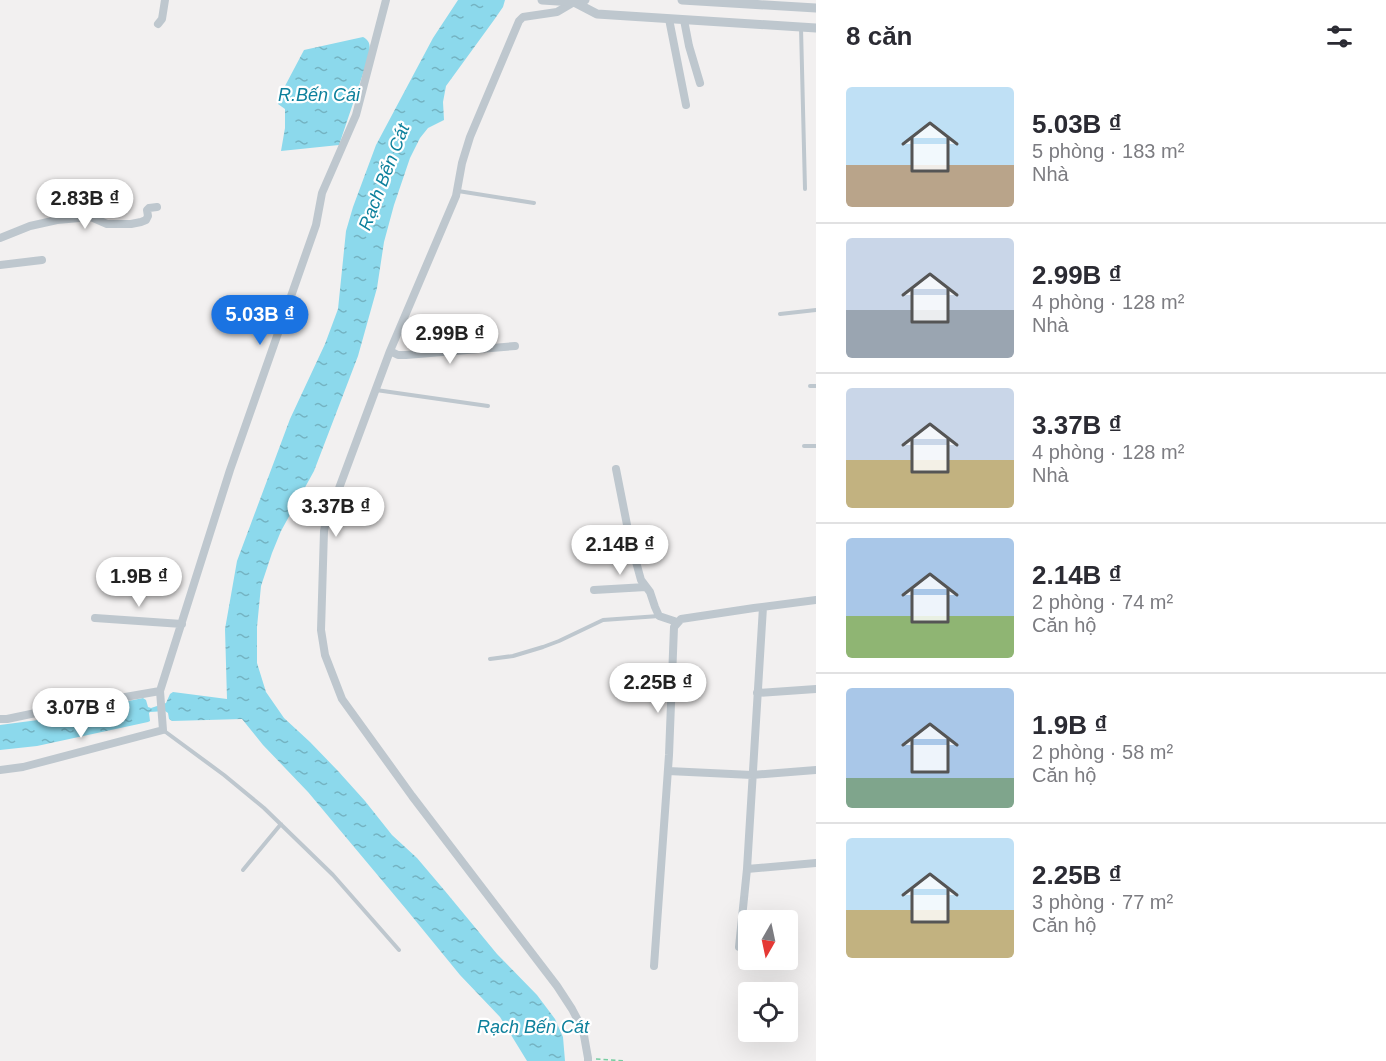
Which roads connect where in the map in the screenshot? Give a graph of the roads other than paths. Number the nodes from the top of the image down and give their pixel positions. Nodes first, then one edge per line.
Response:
1 (165, 0) edge
2 (386, 0) edge
3 (543, 0) edge
4 (585, 0) edge
5 (685, 0) edge
6 (556, 1) edge
7 (573, 1) edge
8 (793, 3) edge
9 (816, 8) edge
10 (669, 19) junction
11 (684, 20) junction
12 (158, 24) dead end
13 (801, 27) junction
14 (816, 28) edge
15 (700, 83) dead end
16 (686, 105) dead end
17 (805, 189) dead end
18 (458, 190) junction
19 (534, 203) dead end
20 (157, 207) dead end
21 (0, 238) edge
22 (42, 260) dead end
23 (0, 265) edge
24 (816, 310) edge
25 (780, 314) dead end
26 (515, 346) dead end
27 (390, 351) junction
28 (810, 386) dead end
29 (816, 387) edge
30 (375, 390) junction
31 (488, 406) dead end
32 (804, 446) dead end
33 (816, 446) edge
34 (616, 469) dead end
35 (646, 587) junction
36 (594, 590) dead end
37 (816, 600) edge
38 (763, 607) junction
39 (659, 616) junction
40 (95, 618) dead end
41 (677, 622) junction
42 (182, 624) junction
43 (490, 659) dead end
44 (816, 689) edge
45 (757, 693) junction
46 (160, 694) junction
47 (0, 719) edge
48 (163, 728) junction
49 (0, 770) edge
50 (816, 770) edge
51 (668, 771) junction
52 (752, 775) junction
53 (281, 824) junction
54 (816, 863) edge
55 (747, 869) junction
56 (243, 870) dead end
57 (743, 910) edge
58 (399, 950) dead end
59 (654, 966) dead end
60 (588, 1059) edge

1 - 12 street
2 - 42 street
3 - 6 street
4 - 7 street
5 - 8 street
6 - 7 street
7 - 10 street
7 - 18 street
8 - 9 street
10 - 11 street
10 - 16 street
11 - 13 street
11 - 15 street
13 - 14 street
13 - 17 lane
18 - 19 lane
18 - 27 street
20 - 21 street
22 - 23 street
24 - 25 lane
26 - 27 street
27 - 30 street
28 - 29 lane
30 - 31 lane
30 - 60 street
32 - 33 lane
34 - 35 street
35 - 36 street
35 - 39 street
37 - 38 street
38 - 41 street
38 - 45 street
39 - 41 street
39 - 43 lane
40 - 42 street
41 - 51 street
42 - 46 street
44 - 45 street
45 - 52 street
46 - 47 street
46 - 48 street
48 - 49 street
48 - 53 lane
50 - 52 street
51 - 52 street
51 - 59 street
52 - 55 street
53 - 56 lane
53 - 58 lane
54 - 55 street
55 - 57 street

